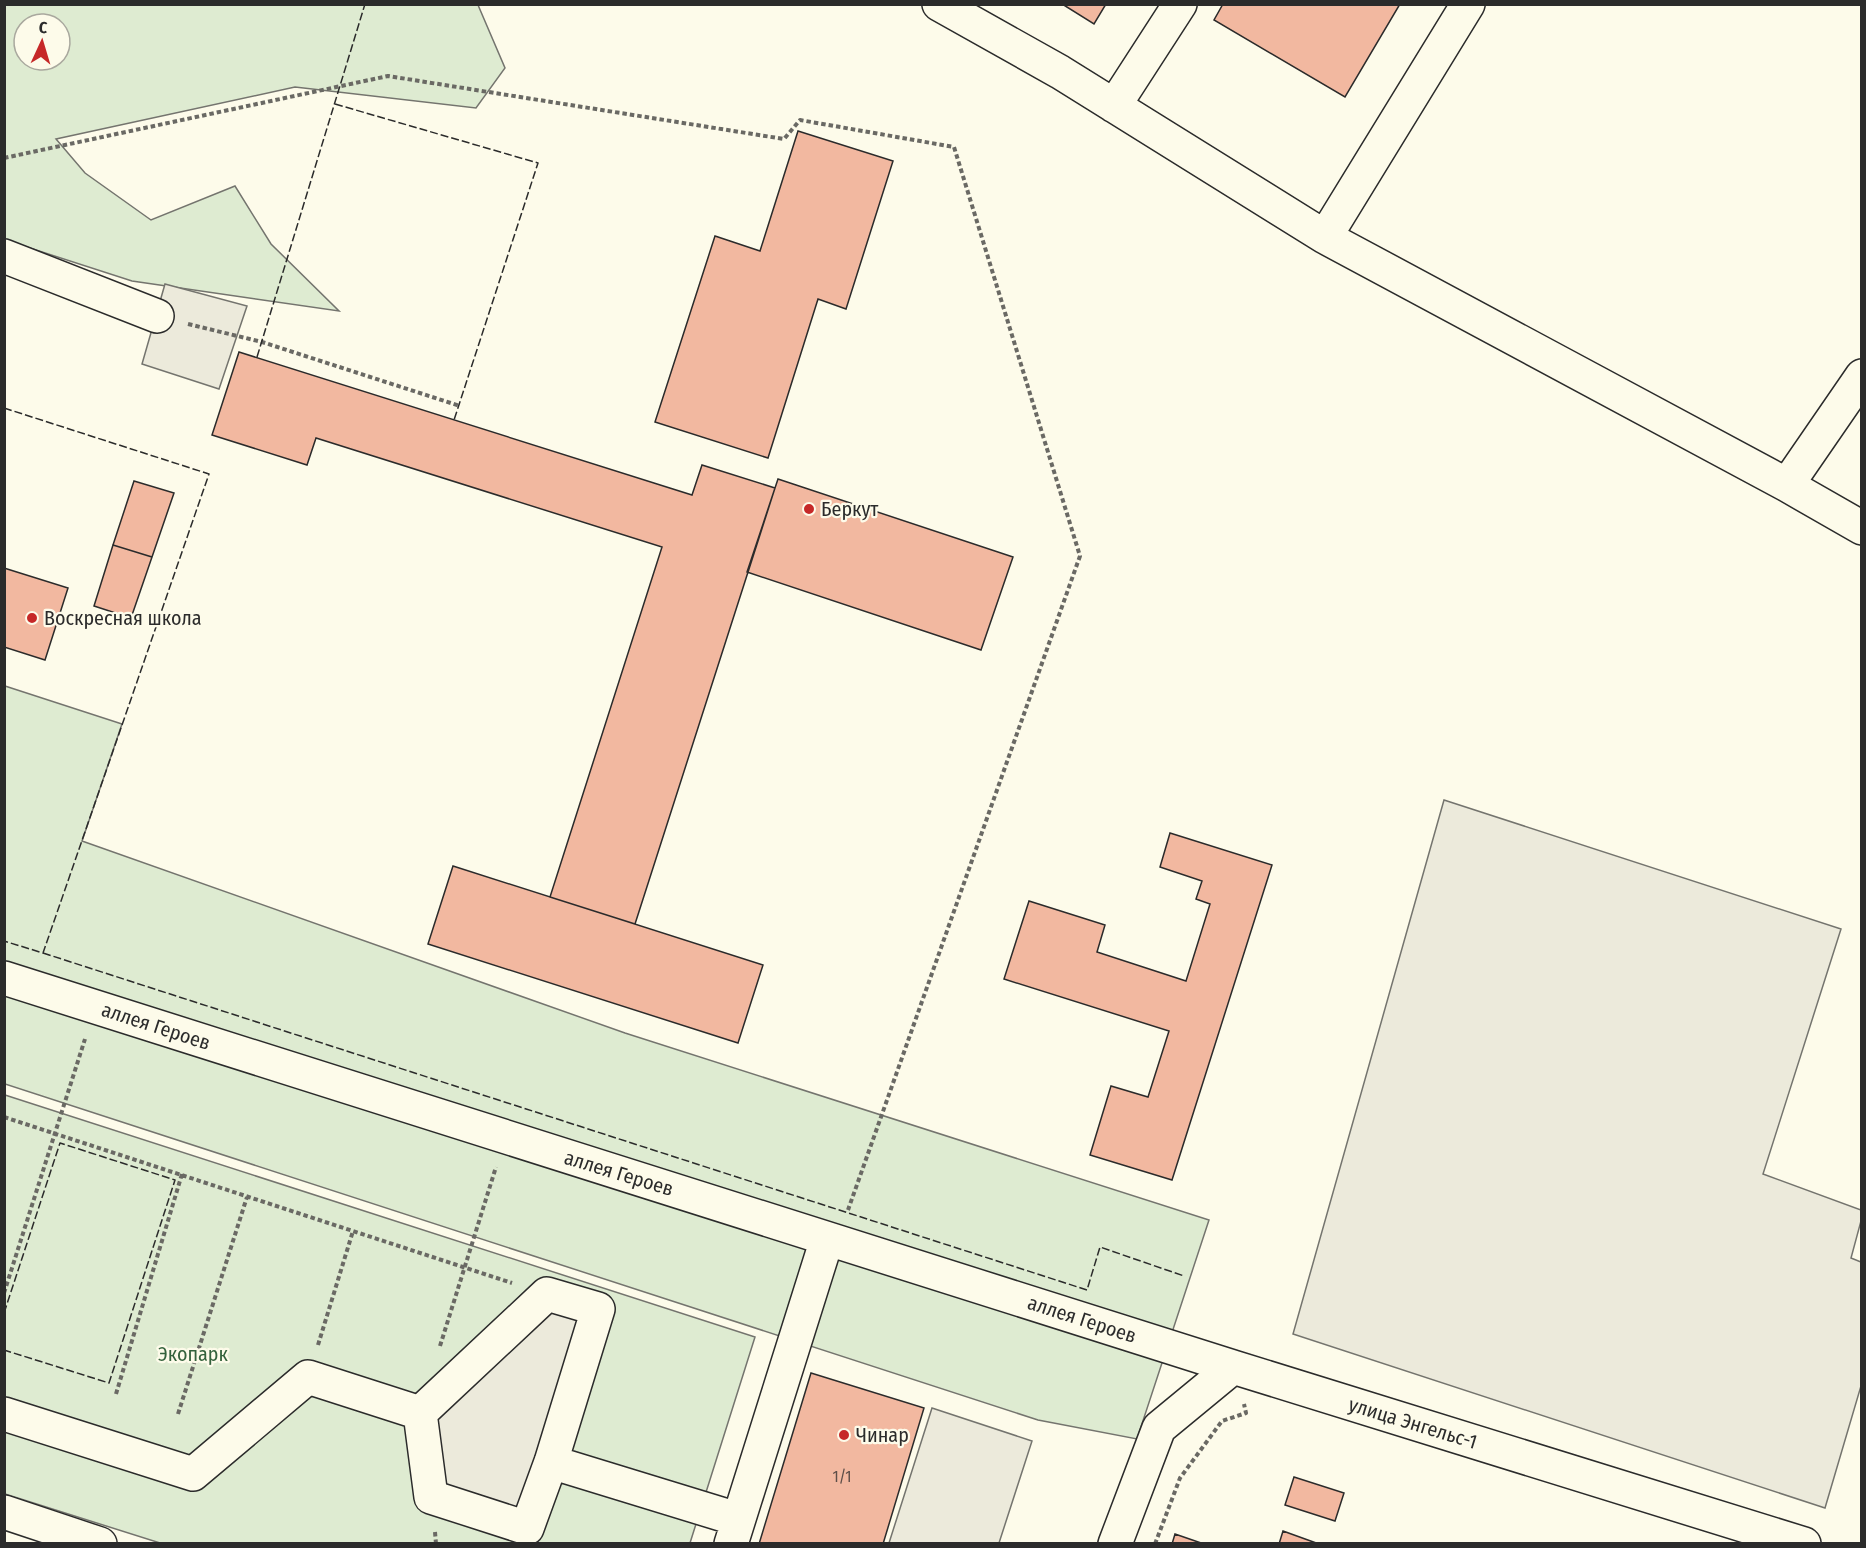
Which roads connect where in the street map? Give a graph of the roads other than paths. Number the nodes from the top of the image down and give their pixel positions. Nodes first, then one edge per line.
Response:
1 (939, 4) edge
2 (1180, 4) edge
3 (1468, 4) edge
4 (1114, 106) junction
5 (1325, 237) junction
6 (4, 256) edge
7 (157, 316) road end
8 (1862, 376) edge
9 (1787, 485) junction
10 (1862, 528) edge
11 (4, 978) edge
12 (836, 1229) junction
13 (1233, 1367) junction
14 (420, 1413) junction
15 (4, 1414) edge
16 (551, 1462) junction
17 (4, 1512) edge
18 (728, 1529) edge
19 (100, 1544) edge
20 (1115, 1544) edge
21 (1804, 1544) edge

1 - 4 street
2 - 4 street
3 - 5 street
4 - 5 street
5 - 9 street
6 - 7 street
8 - 9 street
9 - 10 street
11 - 12 street, аллея Героев
12 - 13 street, аллея Героев
12 - 18 street
13 - 20 street
13 - 21 street, улица Энгельс-1
14 - 15 street
14 - 16 street
14 - 16 street
16 - 18 street
17 - 19 street

